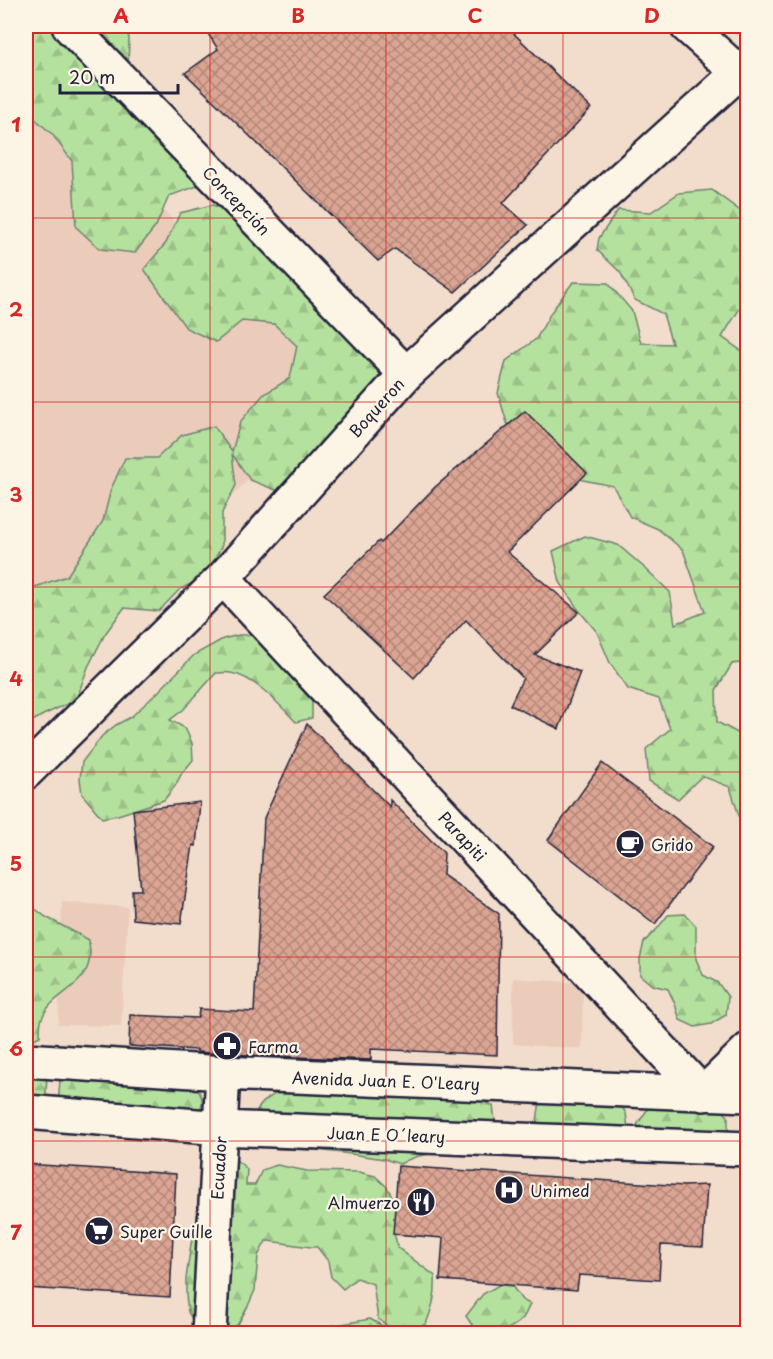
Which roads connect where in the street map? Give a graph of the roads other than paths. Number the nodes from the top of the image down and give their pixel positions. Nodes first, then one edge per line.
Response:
1 (69, 26) edge
2 (687, 26) edge
3 (744, 72) edge
4 (406, 374) junction
5 (223, 578) junction
6 (26, 772) edge
7 (747, 1050) edge
8 (26, 1060) edge
9 (223, 1073) junction
10 (703, 1094) junction
11 (747, 1095) edge
12 (26, 1112) edge
13 (221, 1128) junction
14 (747, 1149) edge
15 (209, 1334) edge

1 - 4 street, Concepción
2 - 3 street
3 - 4 street, Boqueron
4 - 5 street, Boqueron
5 - 6 street, Boqueron
5 - 10 street, Parapiti
7 - 10 street
8 - 9 street, Avenida Juan E. O'Leary
9 - 10 street, Avenida Juan E. O'Leary
9 - 13 street, Ecuador
10 - 11 street, Avenida Juan E. O'Leary
12 - 13 street, Juan E O´leary
13 - 14 street, Juan E O´leary
13 - 15 street, Ecuador

